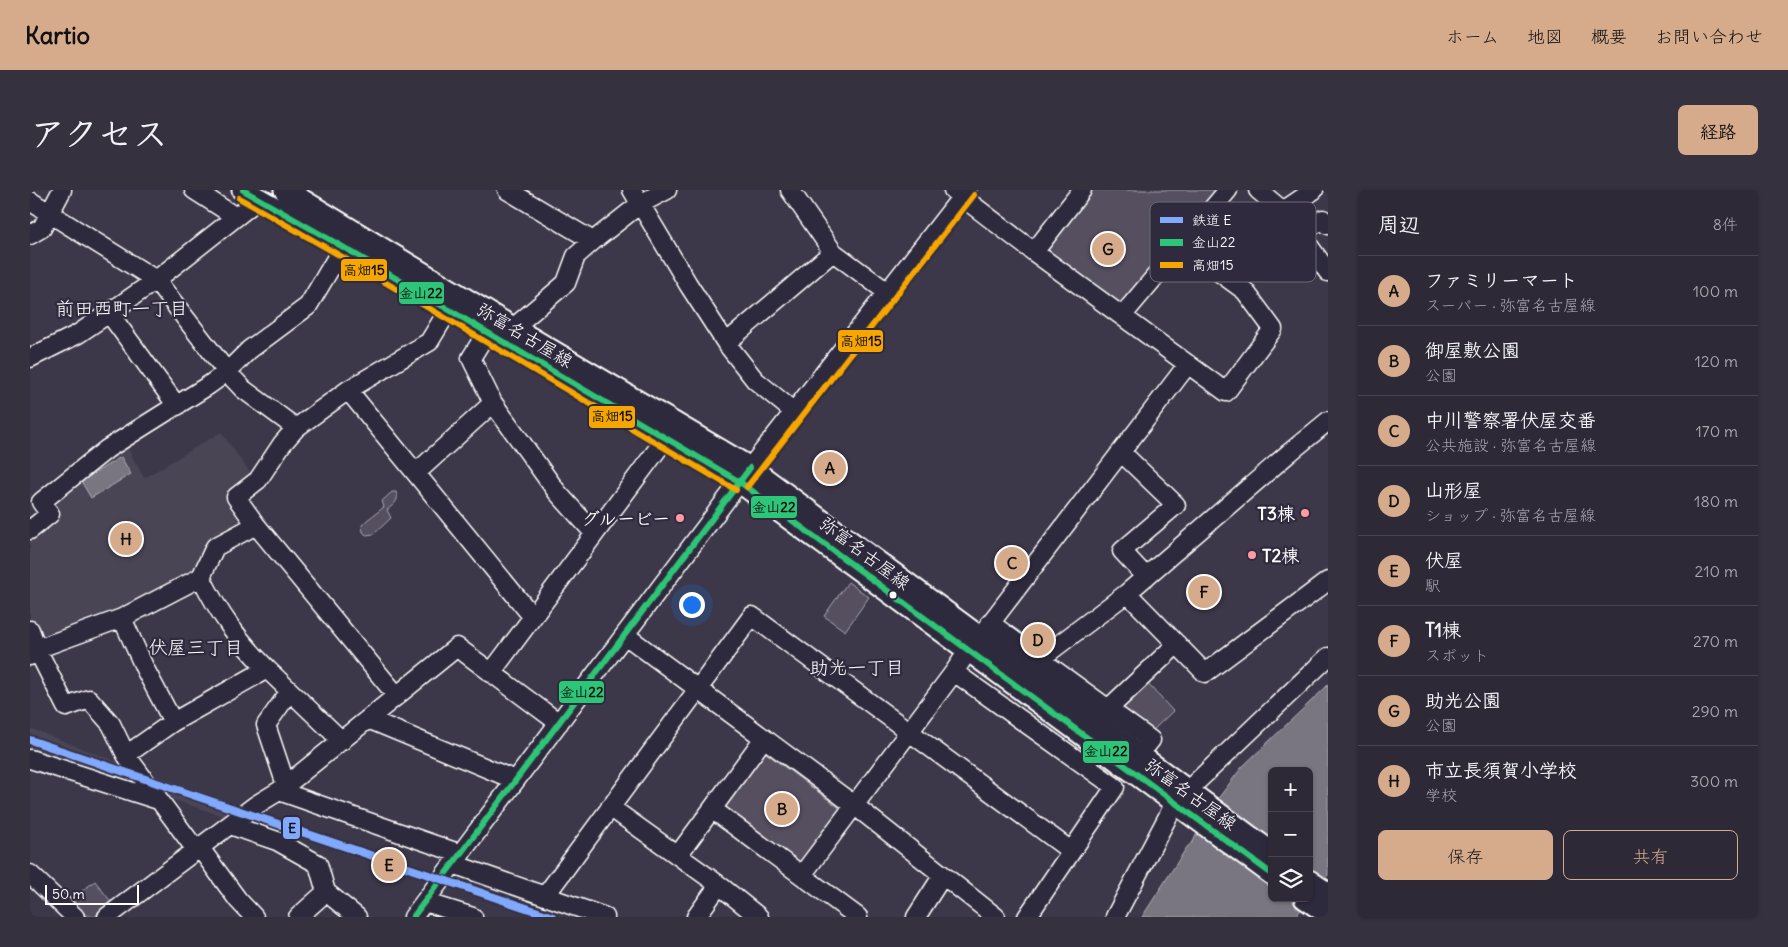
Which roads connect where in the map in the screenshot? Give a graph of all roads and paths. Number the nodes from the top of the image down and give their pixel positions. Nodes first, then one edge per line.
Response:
1 (62, 190) edge
2 (194, 190) edge
3 (284, 190) edge
4 (507, 190) edge
5 (666, 190) edge
6 (790, 190) edge
7 (1082, 190) edge
8 (1228, 190) edge
9 (1258, 190) edge
10 (1314, 190) edge
11 (960, 193) edge
12 (251, 195) edge
13 (636, 197) edge
14 (30, 201) edge
15 (1218, 202) edge
16 (1272, 202) edge
17 (1296, 202) edge
18 (49, 214) junction
19 (236, 217) junction
20 (1316, 223) edge
21 (1328, 226) edge
22 (30, 235) edge
23 (593, 240) junction
24 (343, 246) junction
25 (833, 252) junction
26 (1034, 252) junction
27 (1316, 256) edge
28 (1328, 272) edge
29 (156, 280) junction
30 (1151, 282) edge
31 (1233, 282) edge
32 (887, 292) junction
33 (449, 309) junction
34 (109, 313) junction
35 (1122, 316) junction
36 (513, 328) junction
37 (487, 332) junction
38 (726, 343) junction
39 (30, 358) edge
40 (1188, 364) junction
41 (227, 372) junction
42 (348, 390) junction
43 (492, 403) junction
44 (177, 406) junction
45 (794, 412) junction
46 (1328, 421) edge
47 (296, 428) junction
48 (666, 438) junction
49 (1121, 452) junction
50 (416, 473) junction
51 (745, 475) junction
52 (256, 525) junction
53 (30, 530) edge
54 (594, 533) junction
55 (201, 577) junction
56 (1146, 577) junction
57 (1328, 581) edge
58 (1128, 593) junction
59 (532, 616) junction
60 (122, 618) junction
61 (30, 630) edge
62 (624, 635) junction
63 (979, 637) junction
64 (1177, 644) junction
65 (34, 653) edge
66 (1328, 657) edge
67 (1040, 659) junction
68 (267, 669) junction
69 (491, 672) junction
70 (954, 672) junction
71 (698, 689) junction
72 (290, 691) junction
73 (397, 696) junction
74 (1108, 709) junction
75 (368, 719) junction
76 (173, 722) junction
77 (558, 723) junction
78 (909, 731) junction
79 (764, 738) junction
80 (342, 741) junction
81 (1147, 745) dead end
82 (126, 756) junction
83 (30, 759) edge
84 (515, 780) junction
85 (282, 788) junction
86 (158, 800) junction
87 (1190, 803) junction
88 (854, 805) junction
89 (610, 808) junction
90 (712, 809) junction
91 (230, 825) junction
92 (198, 849) junction
93 (1072, 851) junction
94 (1268, 851) edge
95 (678, 856) junction
96 (457, 859) junction
97 (1268, 871) edge
98 (942, 875) junction
99 (802, 876) junction
100 (33, 882) edge
101 (719, 885) junction
102 (1313, 888) edge
103 (326, 892) junction
104 (545, 896) junction
105 (1321, 901) edge
106 (425, 902) junction
107 (127, 912) edge
108 (75, 917) edge
109 (108, 917) edge
110 (254, 917) edge
111 (298, 917) edge
112 (357, 917) edge
113 (413, 917) edge
114 (474, 917) edge
115 (606, 917) edge
116 (696, 917) edge
117 (760, 917) edge
118 (858, 917) edge
119 (916, 917) edge
120 (996, 917) edge
121 (1026, 917) edge
122 (1115, 917) edge

1 - 18 street
2 - 19 street
3 - 36 main road, 弥富名古屋線
4 - 23 street
5 - 13 street
6 - 25 street
7 - 26 street
8 - 15 street
9 - 16 street
10 - 17 street
11 - 26 street
11 - 32 street
12 - 19 street
12 - 24 main road, 弥富名古屋線
13 - 23 street
13 - 38 street
14 - 18 street
18 - 22 street
18 - 29 street
19 - 29 street
20 - 21 street
23 - 36 street
24 - 33 main road, 弥富名古屋線
24 - 41 street
25 - 32 street
25 - 38 street
26 - 35 street
27 - 28 street
29 - 34 street
29 - 41 street
30 - 35 street
31 - 40 street
32 - 45 street
33 - 37 main road, 弥富名古屋線
33 - 42 street
34 - 39 street
34 - 44 street
35 - 40 street
36 - 51 main road, 弥富名古屋線
37 - 43 street
37 - 48 main road, 弥富名古屋線
38 - 45 street
40 - 49 street
41 - 44 street
41 - 47 street
42 - 47 street
42 - 50 street
43 - 50 street
43 - 54 street
44 - 53 street
45 - 51 street
46 - 56 street
47 - 52 street
48 - 51 main road, 弥富名古屋線
48 - 54 street
49 - 56 street
49 - 63 street
50 - 59 street
51 - 62 street
51 - 63 main road, 弥富名古屋線
52 - 55 street
52 - 73 street
54 - 59 street
55 - 60 street
55 - 68 street
56 - 58 street
57 - 64 street
58 - 64 street
58 - 67 street
59 - 69 street
60 - 65 street
60 - 76 street
61 - 65 street
62 - 71 street
62 - 77 street
63 - 67 street
63 - 70 street
63 - 87 main road, 弥富名古屋線
64 - 74 street
65 - 82 street
66 - 87 street
67 - 74 street
68 - 72 street
68 - 76 street
69 - 73 street
69 - 77 street
70 - 78 street
70 - 93 street
71 - 78 street
71 - 79 street
71 - 89 street
72 - 80 street
72 - 85 street
73 - 75 street
74 - 81 street
75 - 80 street
75 - 84 street
76 - 82 street
77 - 84 street
78 - 88 street
78 - 93 street
79 - 88 street
79 - 90 street
80 - 85 street
82 - 86 street
83 - 86 street
84 - 96 street
85 - 91 street
85 - 96 street
86 - 92 street
87 - 94 main road, 弥富名古屋線
87 - 97 main road, 弥富名古屋線
87 - 122 street
88 - 98 street
88 - 99 street
89 - 95 street
89 - 104 street
90 - 95 street
90 - 99 street
91 - 92 street
91 - 103 street
92 - 107 street
92 - 110 street
93 - 121 street
95 - 101 street
96 - 104 street
96 - 106 street
98 - 119 street
98 - 120 street
99 - 118 street
100 - 108 street
101 - 116 street
101 - 117 street
102 - 105 main road
103 - 111 street
103 - 112 street
104 - 115 street
106 - 113 street
106 - 114 street
107 - 109 street

